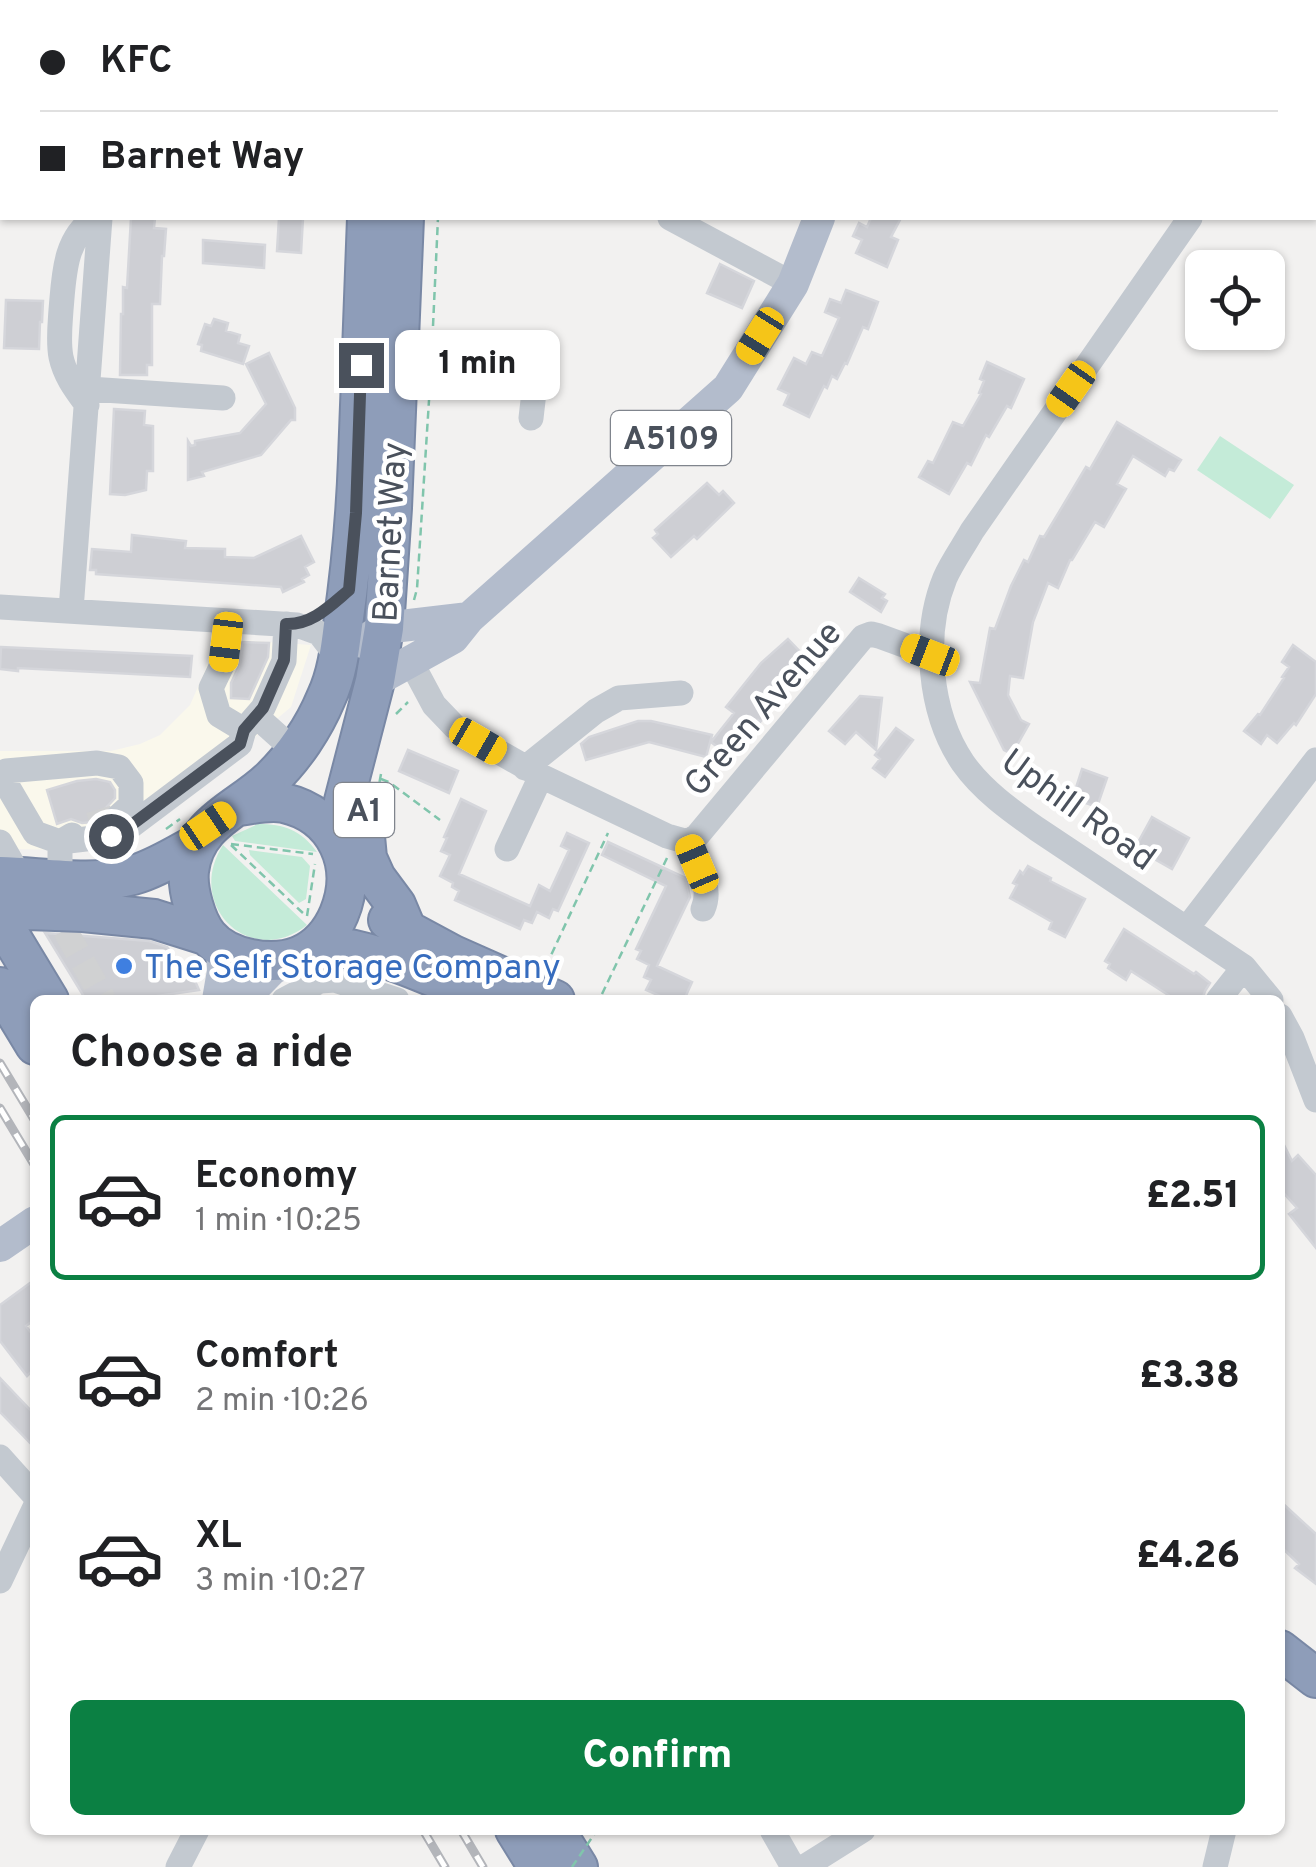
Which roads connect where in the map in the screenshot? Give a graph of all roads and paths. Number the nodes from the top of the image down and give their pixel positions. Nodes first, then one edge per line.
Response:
1 (94, 220) edge
2 (367, 220) edge
3 (404, 220) edge
4 (438, 220) edge
5 (674, 220) edge
6 (817, 220) edge
7 (1189, 220) edge
8 (793, 284) junction
9 (416, 347) junction
10 (88, 397) junction
11 (222, 398) dead end
12 (532, 418) dead end
13 (349, 590) junction
14 (0, 607) edge
15 (72, 610) junction
16 (470, 618) junction
17 (397, 620) junction
18 (228, 621) junction
19 (291, 625) junction
20 (930, 655) junction
21 (339, 659) junction
22 (413, 678) junction
23 (375, 681) junction
24 (681, 692) dead end
25 (392, 717) dead end
26 (250, 723) junction
27 (295, 750) junction
28 (1316, 760) edge
29 (382, 765) dead end
30 (533, 772) junction
31 (380, 779) junction
32 (239, 806) junction
33 (383, 812) dead end
34 (618, 813) junction
35 (119, 816) dead end
36 (440, 820) dead end
37 (90, 826) tunnel mouth
38 (338, 840) junction
39 (682, 840) junction
40 (196, 844) junction
41 (507, 849) dead end
42 (348, 879) junction
43 (34, 893) edge
44 (703, 909) dead end
45 (312, 928) junction
46 (1187, 928) junction
47 (407, 930) junction
48 (215, 941) junction
49 (280, 961) junction
50 (1244, 967) junction
51 (550, 984) edge
52 (0, 987) edge
53 (602, 994) dead end
54 (49, 995) edge
55 (219, 995) edge
56 (247, 995) edge
57 (293, 995) edge
58 (382, 995) edge
59 (476, 995) edge
60 (1222, 995) edge
61 (1267, 995) edge
62 (1285, 1025) edge
63 (30, 1036) edge
64 (1316, 1100) edge
65 (30, 1225) edge
66 (3, 1244) edge
67 (0, 1457) edge
68 (30, 1502) edge
69 (30, 1516) edge
70 (0, 1580) edge
71 (1288, 1648) edge
72 (1316, 1678) edge
73 (194, 1835) edge
74 (518, 1835) edge
75 (563, 1835) edge
76 (775, 1835) edge
77 (855, 1835) edge
78 (1223, 1835) edge
79 (584, 1849) edge
80 (178, 1867) edge
81 (538, 1867) edge
82 (793, 1867) edge
83 (804, 1867) edge
84 (1214, 1867) edge

1 - 10 street
2 - 13 highway, Barnet Way / A1
3 - 9 highway, Barnet Way / A1
4 - 9 path
5 - 8 street
6 - 8 main road, A5109
7 - 20 street, Uphill Road
8 - 16 main road, A5109
9 - 12 street
9 - 17 highway, Barnet Way / A1
9 - 17 path
10 - 11 street
10 - 15 street
13 - 19 street
13 - 21 highway, Barnet Way / A1
14 - 15 street
15 - 18 street
16 - 17 main road
16 - 22 main road, A5109
17 - 21 main road
17 - 23 highway, Barnet Way / A1
18 - 19 street
18 - 26 street
19 - 21 street
19 - 26 street
20 - 39 street, Green Avenue
20 - 46 street, Uphill Road
21 - 27 highway, Barnet Way / A1
22 - 23 main road, A5109
22 - 25 path
22 - 30 street, Green Avenue
23 - 38 highway, Barnet Way / A1
23 - 47 highway, A1
24 - 30 street
26 - 27 street
26 - 43 street
27 - 32 highway, Barnet Way / A1
28 - 46 street
29 - 31 path
30 - 34 street, Green Avenue
30 - 41 street
31 - 33 path
31 - 36 path
32 - 38 highway
32 - 40 highway, Barnet Way
34 - 39 street, Green Avenue
34 - 51 path
35 - 43 street
37 - 43 street
38 - 42 highway
39 - 44 street
39 - 53 path
40 - 43 highway, Barnet Way
40 - 48 highway
42 - 45 highway
42 - 47 highway, A1
43 - 48 highway
43 - 54 highway
45 - 45 path
45 - 49 highway
45 - 59 highway
46 - 50 street, Uphill Road
47 - 51 highway, A1
48 - 49 highway
48 - 55 main road
49 - 56 main road
50 - 60 street
50 - 61 street, Uphill Road
52 - 63 highway
57 - 58 street
62 - 64 street
65 - 66 main road
67 - 68 street
69 - 70 street
71 - 72 highway
73 - 80 street
74 - 81 highway
75 - 79 highway
76 - 82 street
77 - 83 street
78 - 84 street

